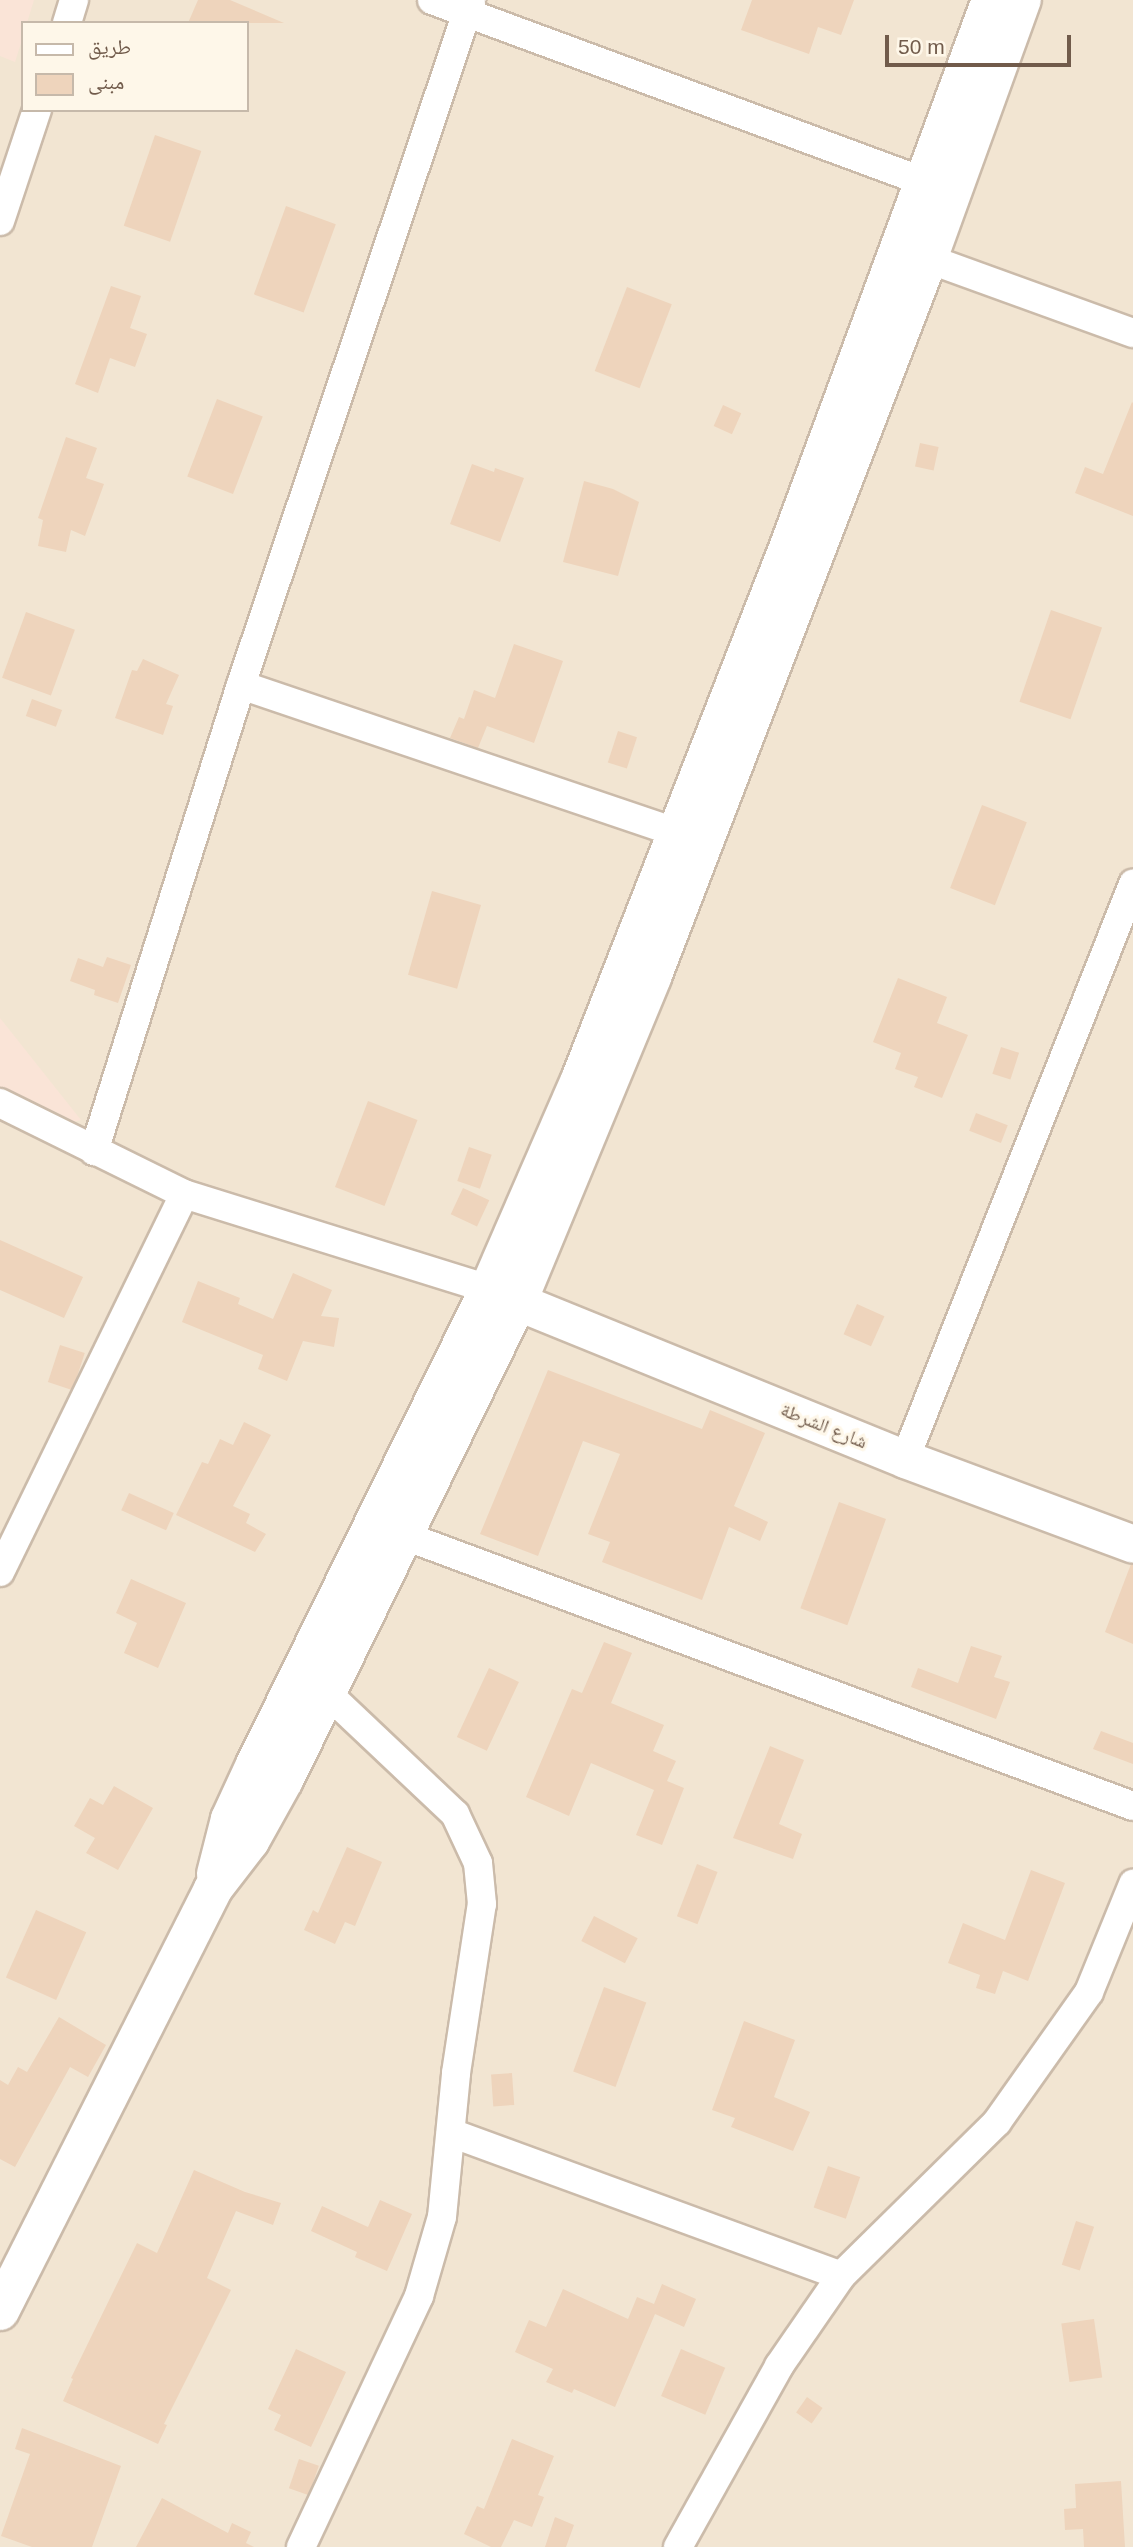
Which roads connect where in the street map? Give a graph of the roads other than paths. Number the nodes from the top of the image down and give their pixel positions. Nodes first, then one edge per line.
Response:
1 (74, 0) edge
2 (432, 0) edge
3 (991, 0) edge
4 (1023, 0) edge
5 (469, 7) edge
6 (68, 21) edge
7 (36, 112) edge
8 (939, 187) junction
9 (0, 221) edge
10 (913, 254) junction
11 (1133, 333) edge
12 (241, 685) junction
13 (677, 833) junction
14 (1133, 884) edge
15 (0, 1102) edge
16 (94, 1151) junction
17 (184, 1194) junction
18 (503, 1295) junction
19 (905, 1459) junction
20 (405, 1536) junction
21 (1133, 1544) edge
22 (0, 1572) edge
23 (327, 1693) junction
24 (1133, 1806) edge
25 (1133, 1884) edge
26 (214, 1889) junction
27 (451, 2133) junction
28 (841, 2276) junction
29 (0, 2311) edge
30 (301, 2547) edge
31 (678, 2547) edge

1 - 6 street
2 - 5 street
3 - 8 main road
4 - 8 main road
5 - 8 street
5 - 12 street
7 - 9 street
8 - 10 main road
10 - 11 street
10 - 13 main road
10 - 18 main road
12 - 13 street
12 - 16 street
13 - 18 main road
14 - 19 street
15 - 16 street
16 - 17 street
17 - 18 street
17 - 22 street
18 - 19 street, شارع الشرطة
18 - 20 main road
18 - 26 main road
19 - 21 street, شارع الشرطة
20 - 23 main road
20 - 24 street
23 - 26 main road
23 - 27 street
25 - 28 street
26 - 29 main road
27 - 28 street
27 - 30 street
28 - 31 street

